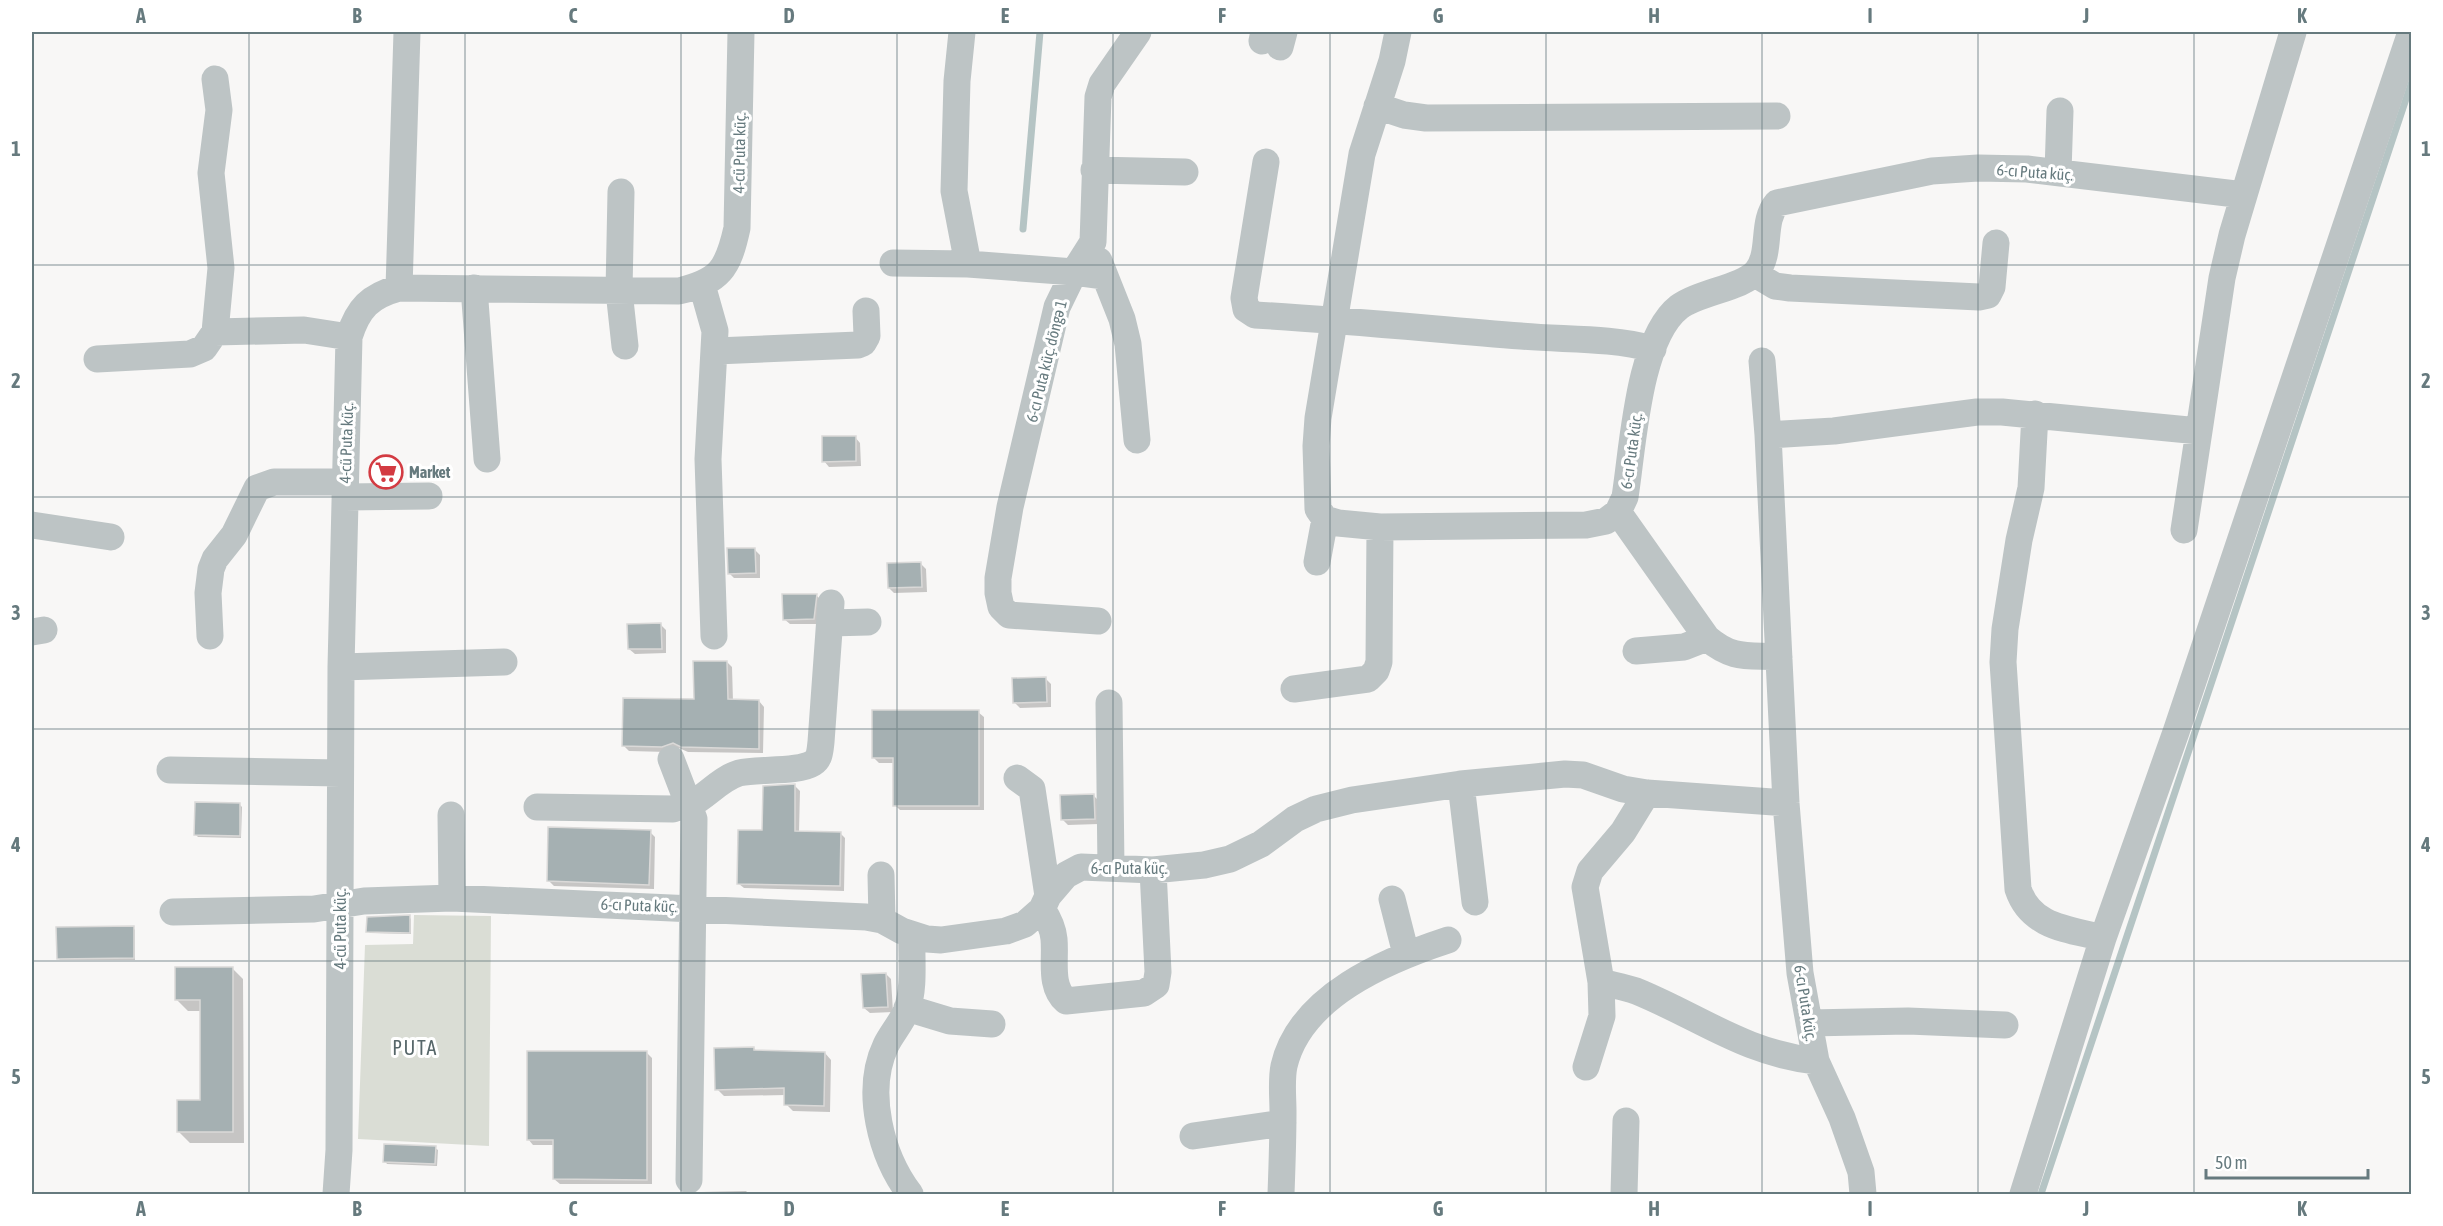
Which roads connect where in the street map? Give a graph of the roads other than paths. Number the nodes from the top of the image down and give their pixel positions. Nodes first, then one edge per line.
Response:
1 (407, 32) edge
2 (741, 32) edge
3 (962, 32) edge
4 (1138, 32) edge
5 (1398, 32) edge
6 (2293, 32) edge
7 (2411, 32) edge
8 (215, 79) dead end
9 (1377, 106) junction
10 (2060, 111) dead end
11 (1777, 116) dead end
12 (1266, 162) dead end
13 (1094, 170) junction
14 (1185, 172) dead end
15 (2058, 172) junction
16 (621, 192) dead end
17 (2244, 195) junction
18 (1093, 242) junction
19 (1996, 243) dead end
20 (893, 263) dead end
21 (968, 264) junction
22 (1074, 272) junction
23 (1755, 274) junction
24 (1104, 276) junction
25 (702, 285) junction
26 (399, 288) junction
27 (474, 288) junction
28 (619, 291) junction
29 (866, 311) dead end
30 (1334, 320) junction
31 (215, 332) junction
32 (349, 336) junction
33 (625, 346) dead end
34 (1653, 349) junction
35 (716, 351) junction
36 (97, 359) dead end
37 (1762, 361) dead end
38 (2035, 414) junction
39 (2199, 432) junction
40 (1768, 435) junction
41 (1137, 440) dead end
42 (487, 459) dead end
43 (345, 489) junction
44 (429, 496) dead end
45 (1618, 512) junction
46 (1325, 519) junction
47 (32, 525) edge
48 (1380, 527) junction
49 (2184, 530) dead end
50 (111, 537) dead end
51 (1317, 562) dead end
52 (1098, 621) dead end
53 (868, 622) dead end
54 (210, 636) dead end
55 (714, 636) dead end
56 (1707, 638) junction
57 (1636, 651) dead end
58 (1779, 657) junction
59 (504, 662) dead end
60 (341, 667) junction
61 (1294, 689) dead end
62 (1109, 703) dead end
63 (671, 759) dead end
64 (170, 770) dead end
65 (340, 773) junction
66 (1017, 778) dead end
67 (1461, 784) junction
68 (1647, 793) junction
69 (1786, 803) junction
70 (690, 805) junction
71 (537, 807) dead end
72 (451, 815) dead end
73 (1111, 868) junction
74 (1153, 870) junction
75 (881, 874) dead end
76 (452, 898) junction
77 (1392, 899) dead end
78 (1045, 902) junction
79 (1475, 902) dead end
80 (340, 905) junction
81 (692, 908) junction
82 (173, 912) dead end
83 (882, 920) junction
84 (912, 935) junction
85 (2103, 938) junction
86 (1448, 940) dead end
87 (1406, 954) junction
88 (1601, 982) junction
89 (908, 1008) junction
90 (1809, 1023) junction
91 (992, 1024) dead end
92 (2005, 1025) dead end
93 (1815, 1061) junction
94 (1586, 1067) dead end
95 (1626, 1122) dead end
96 (1283, 1123) junction
97 (1193, 1136) dead end
98 (689, 1180) dead end
99 (336, 1194) edge
100 (910, 1194) edge
101 (1281, 1194) edge
102 (1624, 1194) edge
103 (1863, 1194) edge
104 (2023, 1194) edge

1 - 26 street
2 - 25 street, 4-cü Puta küç.
3 - 21 street
4 - 13 street
5 - 9 street
6 - 17 street
7 - 85 street
8 - 31 street
9 - 11 street
9 - 30 street
10 - 15 street
12 - 30 street
13 - 14 street
13 - 18 street
15 - 17 street, 6-cı Puta küç.
15 - 23 street, 6-cı Puta küç.
16 - 28 street
17 - 39 street
18 - 22 street, 6-cı Puta küç. döngə 1
18 - 24 street
19 - 23 street
20 - 21 street
21 - 22 street
22 - 24 street
22 - 52 street, 6-cı Puta küç. döngə 1
23 - 34 street, 6-cı Puta küç.
24 - 41 street
25 - 28 street, 4-cü Puta küç.
25 - 35 street
26 - 27 street, 4-cü Puta küç.
26 - 32 street, 4-cü Puta küç.
27 - 28 street, 4-cü Puta küç.
27 - 42 street
28 - 33 street
29 - 35 street
30 - 34 street
30 - 46 street
31 - 32 street
31 - 36 street
32 - 43 street, 4-cü Puta küç.
34 - 45 street, 6-cı Puta küç.
35 - 55 street
37 - 40 street, 6-cı Puta küç.
38 - 39 street
38 - 40 street
38 - 85 street
39 - 49 street
40 - 58 street, 6-cı Puta küç.
43 - 44 street
43 - 54 street
43 - 60 street, 4-cü Puta küç.
45 - 48 street, 6-cı Puta küç.
45 - 56 street
46 - 48 street, 6-cı Puta küç.
46 - 51 street
47 - 50 street
48 - 61 street
53 - 70 street
56 - 57 street
56 - 58 street
58 - 69 street, 6-cı Puta küç.
59 - 60 street
60 - 65 street, 4-cü Puta küç.
62 - 73 street
63 - 70 street
64 - 65 street
65 - 80 street, 4-cü Puta küç.
66 - 78 street
67 - 68 street, 6-cı Puta küç.
67 - 74 street, 6-cı Puta küç.
67 - 79 street
68 - 69 street, 6-cı Puta küç.
68 - 88 street
69 - 90 street, 6-cı Puta küç.
70 - 71 street
70 - 81 street
72 - 76 street
73 - 74 street, 6-cı Puta küç.
73 - 78 street, 6-cı Puta küç.
74 - 78 street
75 - 83 street
76 - 80 street, 6-cı Puta küç.
76 - 81 street, 6-cı Puta küç.
77 - 87 street
78 - 84 street, 6-cı Puta küç.
80 - 82 street, 6-cı Puta küç.
80 - 99 street, 4-cü Puta küç.
81 - 83 street, 6-cı Puta küç.
81 - 98 street
83 - 84 street, 6-cı Puta küç.
84 - 89 street
85 - 104 street
86 - 87 street
87 - 96 street
88 - 93 street
88 - 94 street
89 - 91 street
89 - 100 street
90 - 92 street
90 - 93 street, 6-cı Puta küç.
93 - 103 street, 6-cı Puta küç.
95 - 102 street
96 - 97 street
96 - 101 street

